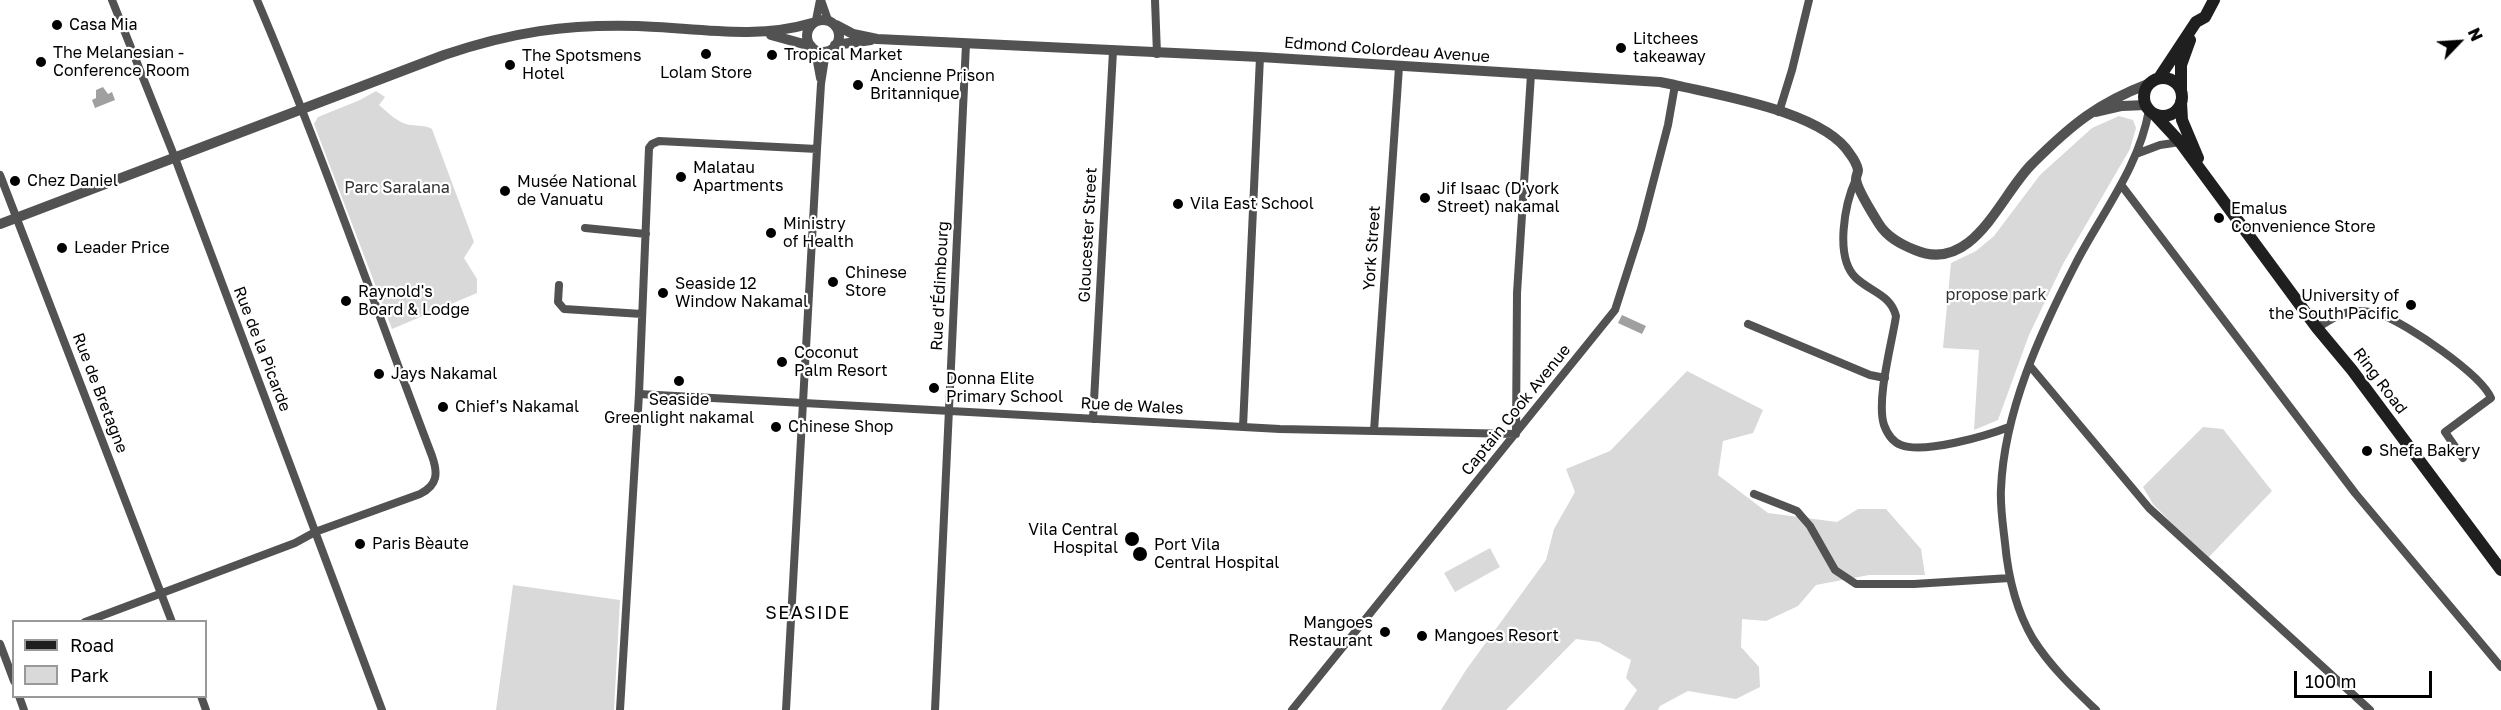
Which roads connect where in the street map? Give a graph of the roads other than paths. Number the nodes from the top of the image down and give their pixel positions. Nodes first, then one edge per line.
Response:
1 (112, 0) edge
2 (257, 0) edge
3 (821, 0) edge
4 (1155, 0) edge
5 (1809, 0) edge
6 (2214, 0) edge
7 (814, 22) junction
8 (2196, 22) junction
9 (832, 23) junction
10 (759, 32) junction
11 (878, 39) junction
12 (966, 44) junction
13 (836, 45) junction
14 (817, 50) junction
15 (1113, 51) junction
16 (1157, 54) junction
17 (1260, 57) junction
18 (1399, 67) junction
19 (1532, 74) junction
20 (2154, 81) junction
21 (1676, 85) junction
22 (2181, 97) junction
23 (303, 109) junction
24 (2150, 110) junction
25 (1779, 112) junction
26 (2087, 114) junction
27 (2180, 142) junction
28 (817, 149) junction
29 (2136, 154) junction
30 (175, 158) junction
31 (0, 175) edge
32 (1856, 179) junction
33 (2210, 184) junction
34 (2122, 186) junction
35 (17, 218) junction
36 (0, 224) edge
37 (585, 228) dead end
38 (646, 234) junction
39 (559, 285) dead end
40 (642, 314) junction
41 (1748, 324) dead end
42 (2317, 328) junction
43 (2030, 366) junction
44 (1885, 378) junction
45 (639, 394) junction
46 (802, 402) junction
47 (949, 412) junction
48 (1093, 419) junction
49 (1243, 427) junction
50 (2009, 428) junction
51 (1374, 431) junction
52 (1516, 434) junction
53 (2463, 458) dead end
54 (1754, 494) dead end
55 (315, 532) junction
56 (2501, 570) edge
57 (2010, 578) junction
58 (161, 592) junction
59 (88, 620) edge
60 (172, 620) edge
61 (1, 650) edge
62 (2501, 667) edge
63 (12, 676) edge
64 (382, 710) edge
65 (620, 710) edge
66 (786, 710) edge
67 (935, 710) edge
68 (1292, 710) edge
69 (2096, 710) edge
70 (2370, 710) edge

1 - 30 street, Rue de la Picarde
2 - 23 street
3 - 7 street
3 - 9 street
4 - 16 street
5 - 25 street
6 - 8 main road, Ring Road
7 - 9 street
7 - 10 street
7 - 14 street
8 - 20 main road, Ring Road
8 - 22 main road, Ring Road
9 - 11 street
9 - 13 street
10 - 14 street
10 - 23 street
11 - 12 street, Edmond Colordeau Avenue
11 - 13 street
12 - 15 street, Edmond Colordeau Avenue
12 - 47 street, Rue d'Édimbourg
13 - 14 street
14 - 28 street
15 - 16 street, Edmond Colordeau Avenue
15 - 48 street, Gloucester Street
16 - 17 street, Edmond Colordeau Avenue
17 - 18 street, Edmond Colordeau Avenue
17 - 49 street
18 - 19 street, Edmond Colordeau Avenue
18 - 51 street, York Street
19 - 21 street, Edmond Colordeau Avenue
19 - 52 street
20 - 22 main road
20 - 24 main road
20 - 26 street, Edmond Colordeau Avenue
21 - 25 street, Edmond Colordeau Avenue
21 - 52 street, Captain Cook Avenue
22 - 24 main road
22 - 33 main road, Ring Road
23 - 30 street
23 - 55 street
24 - 26 street
24 - 27 main road, Ring Road
24 - 29 street
25 - 32 street, Edmond Colordeau Avenue
26 - 32 street, Edmond Colordeau Avenue
27 - 29 street
27 - 33 main road, Ring Road
28 - 38 street
28 - 46 street
29 - 34 street
30 - 35 street
30 - 55 street, Rue de la Picarde
31 - 35 street, Rue de Bretagne
32 - 44 street
33 - 42 main road, Ring Road
34 - 43 street
34 - 62 street
35 - 36 street
35 - 58 street, Rue de Bretagne
37 - 38 street
38 - 40 street
39 - 40 street
40 - 45 street
41 - 44 street
42 - 53 street
42 - 56 main road, Ring Road
43 - 50 street
43 - 70 street
44 - 50 street
45 - 46 street, Rue de Wales
45 - 65 street
46 - 47 street, Rue de Wales
46 - 66 street
47 - 48 street, Rue de Wales
47 - 67 street, Rue d'Édimbourg
48 - 49 street, Rue de Wales
49 - 51 street, Rue de Wales
50 - 57 street
51 - 52 street, Rue de Wales
52 - 68 street, Captain Cook Avenue
54 - 57 street
55 - 58 street
55 - 64 street, Rue de la Picarde
57 - 69 street
58 - 59 street
58 - 60 street, Rue de Bretagne
61 - 63 street

